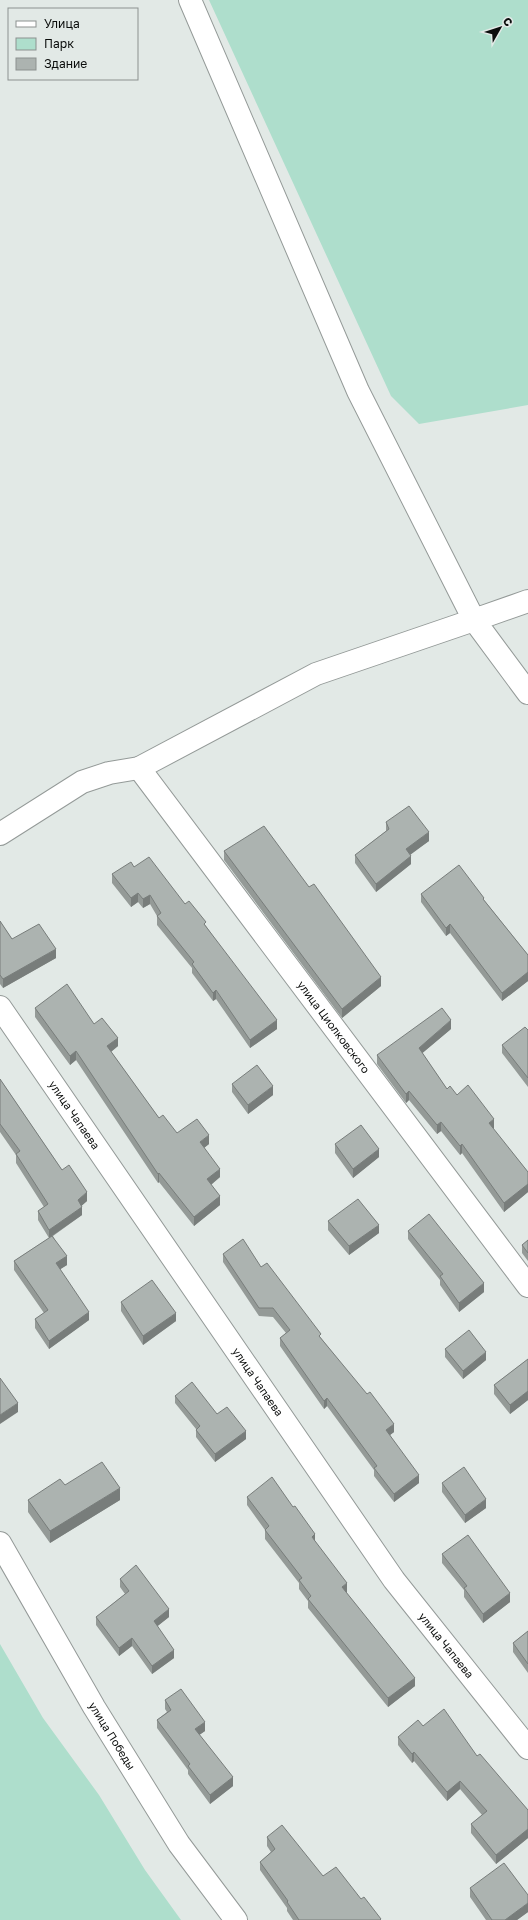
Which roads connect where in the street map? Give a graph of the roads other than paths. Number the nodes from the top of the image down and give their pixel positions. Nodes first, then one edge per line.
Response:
1 (190, 0) edge
2 (528, 601) edge
3 (474, 620) junction
4 (528, 693) edge
5 (139, 768) junction
6 (0, 834) edge
7 (0, 1007) edge
8 (528, 1286) edge
9 (0, 1543) edge
10 (528, 1748) edge
11 (236, 1920) edge

1 - 3 street
2 - 3 street
3 - 4 street
3 - 5 street
5 - 6 street
5 - 8 street, улица Циолковского
7 - 10 street, улица Чапаева
9 - 11 street, улица Победы

